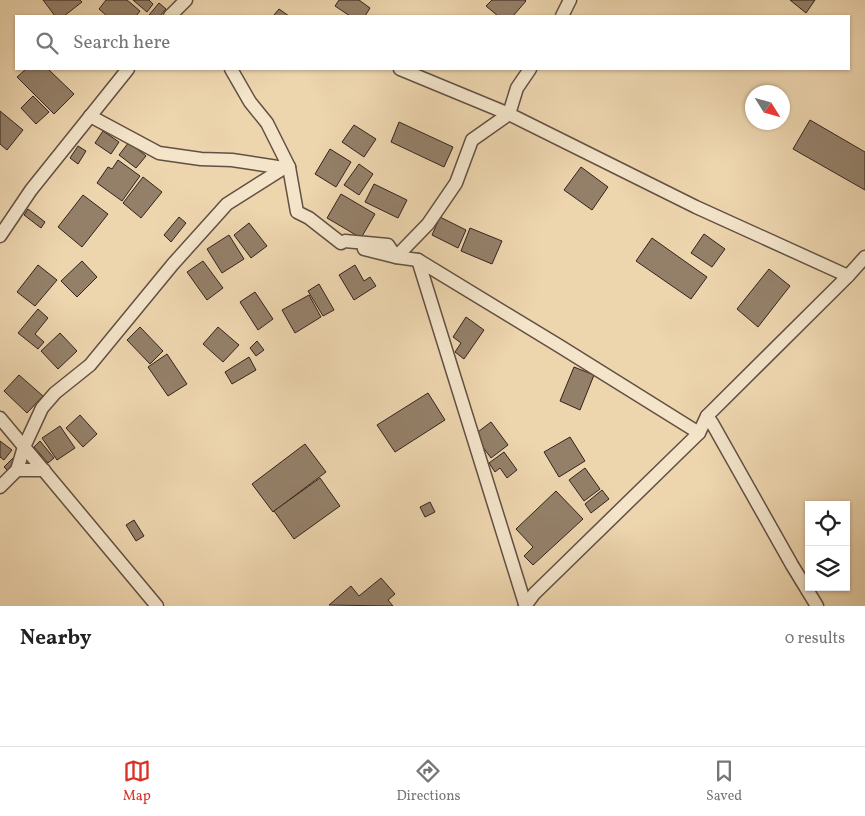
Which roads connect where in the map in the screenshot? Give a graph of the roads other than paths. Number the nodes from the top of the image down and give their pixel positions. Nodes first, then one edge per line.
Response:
1 (186, 0) edge
2 (570, 0) edge
3 (171, 15) edge
4 (562, 15) edge
5 (127, 70) edge
6 (232, 70) edge
7 (402, 70) edge
8 (529, 70) edge
9 (509, 114) junction
10 (90, 116) junction
11 (287, 168) junction
12 (0, 236) edge
13 (396, 257) junction
14 (865, 257) edge
15 (418, 260) junction
16 (848, 276) junction
17 (707, 416) junction
18 (0, 418) edge
19 (699, 433) junction
20 (24, 447) junction
21 (17, 470) junction
22 (44, 470) junction
23 (0, 487) edge
24 (525, 605) edge
25 (157, 606) edge
26 (818, 606) edge

1 - 3 street
2 - 4 street
5 - 10 street
6 - 11 street
7 - 9 street
8 - 9 street
9 - 13 street
9 - 16 street
10 - 11 street
10 - 12 street
11 - 13 street
11 - 20 street
13 - 15 street
14 - 16 street
15 - 19 street
15 - 24 street
16 - 17 street
17 - 19 street
17 - 26 street
18 - 20 street
19 - 24 street
20 - 21 street
20 - 22 street
21 - 22 street
21 - 23 street
22 - 25 street

